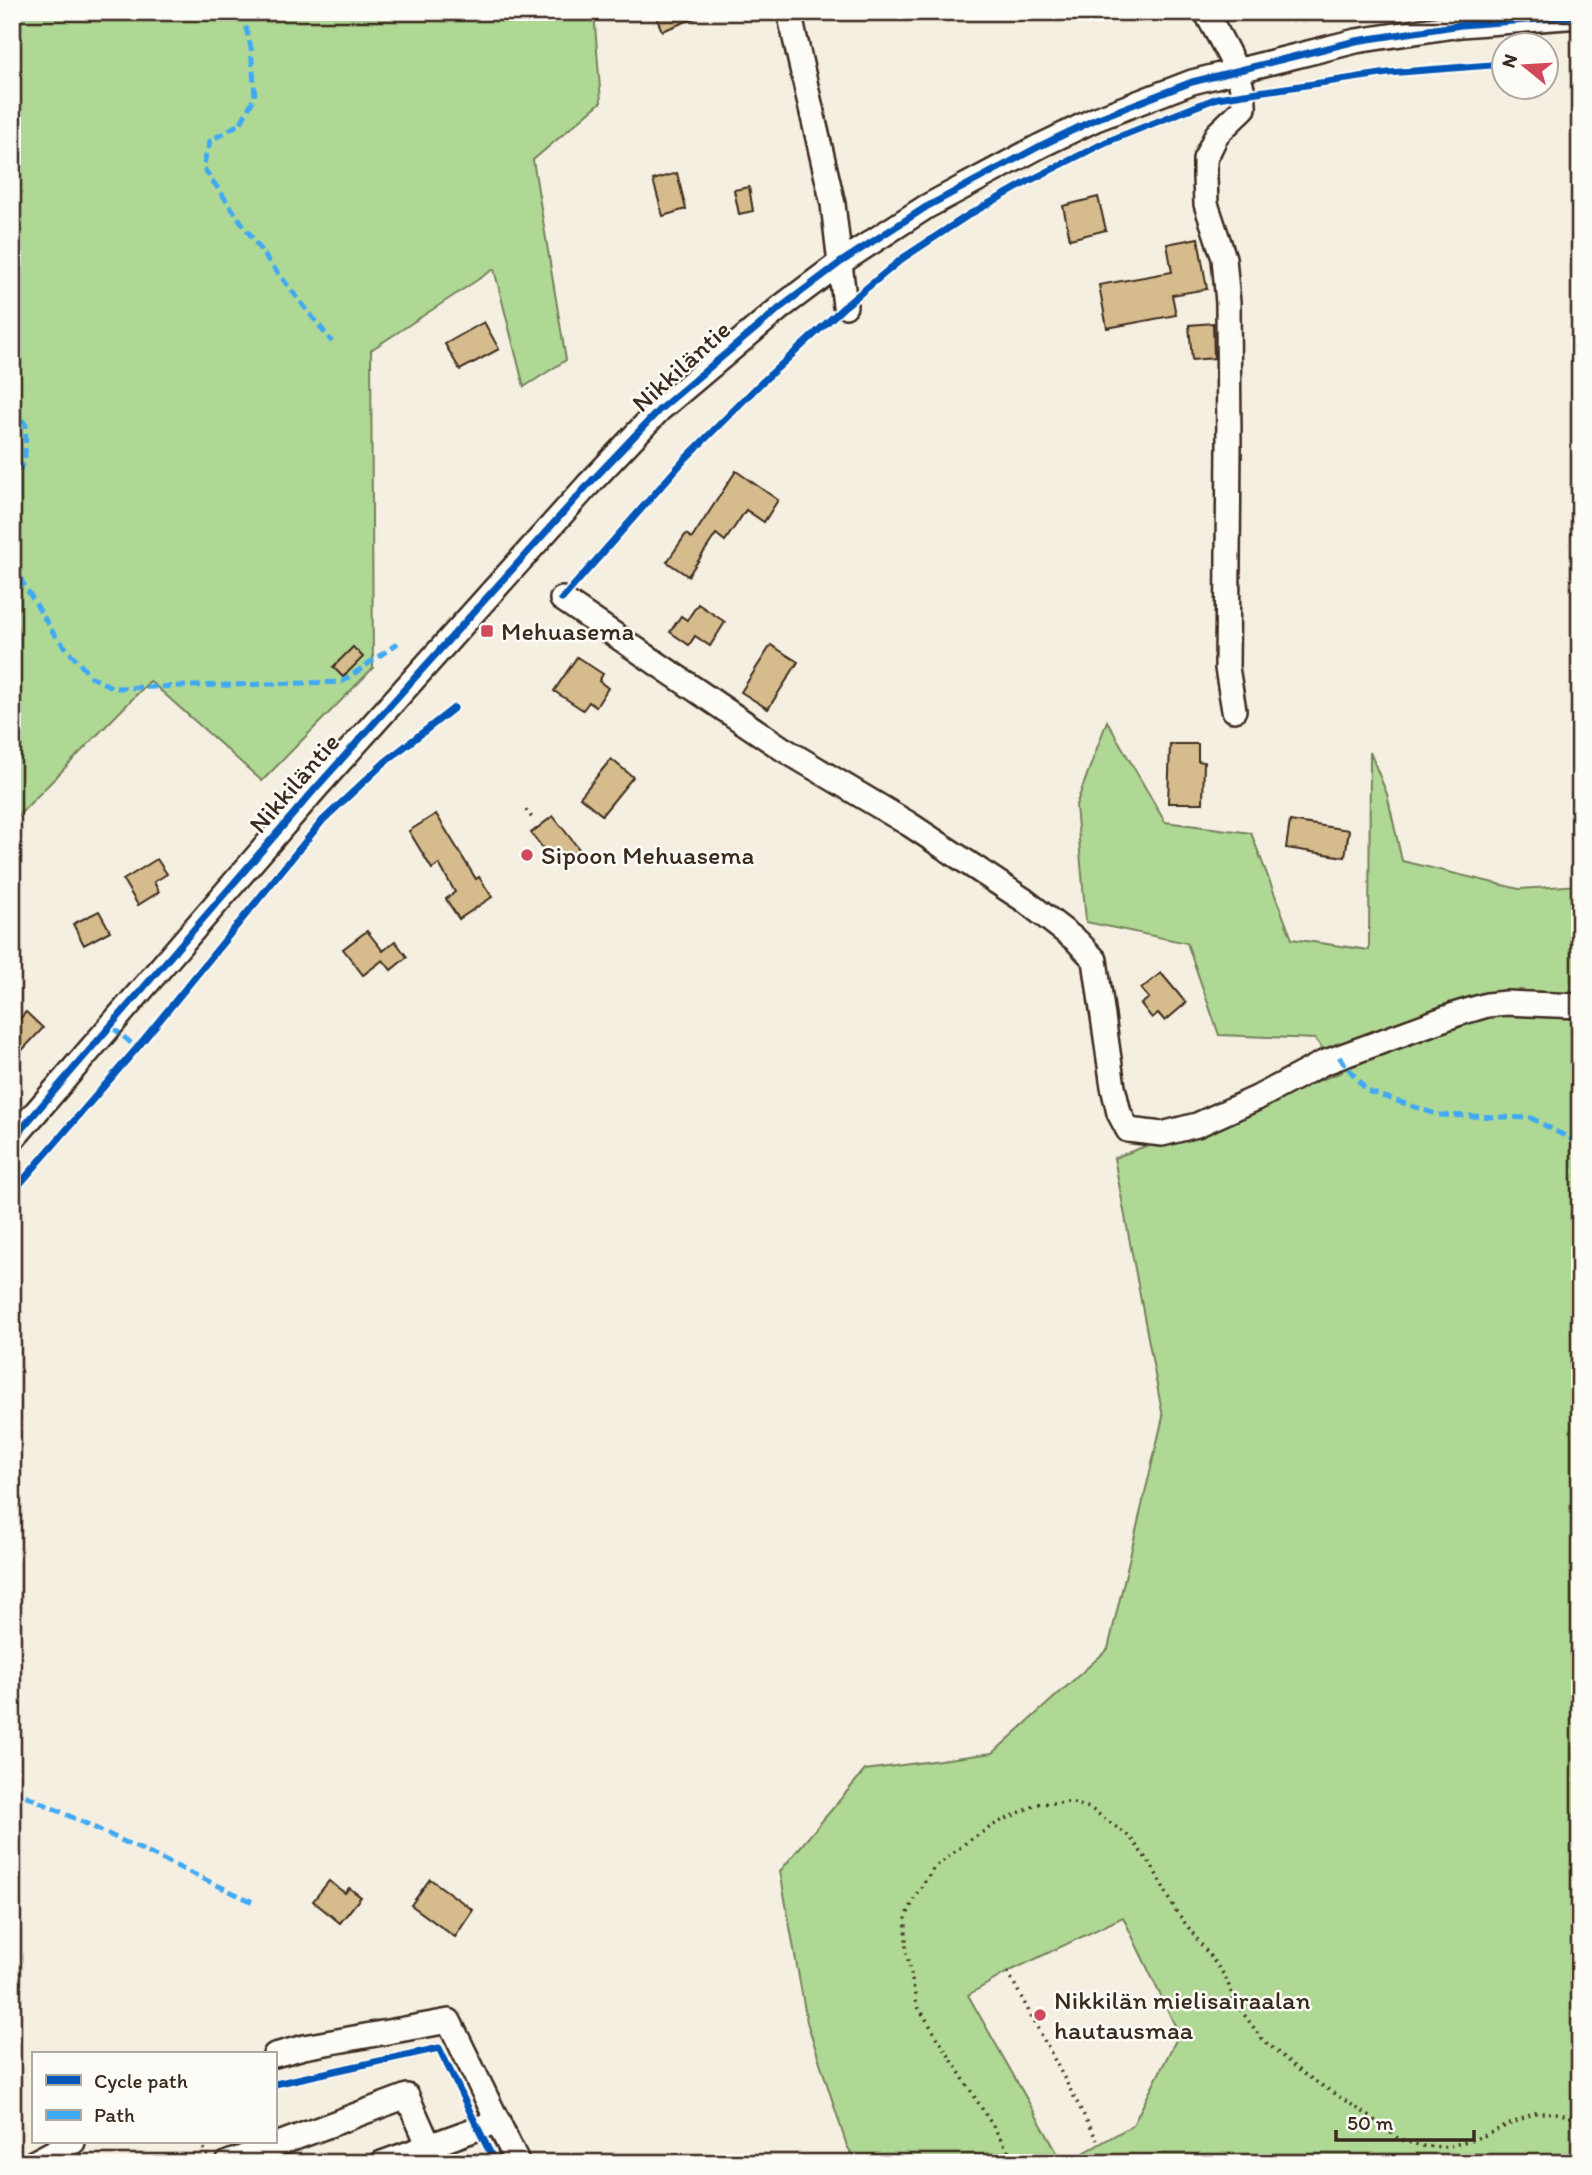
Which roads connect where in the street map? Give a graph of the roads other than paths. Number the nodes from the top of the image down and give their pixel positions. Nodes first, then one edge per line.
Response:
1 (789, 12) edge
2 (1206, 12) edge
3 (1580, 16) edge
4 (1236, 70) junction
5 (841, 262) junction
6 (845, 306) dead end
7 (562, 599) dead end
8 (1234, 710) dead end
9 (1580, 1006) edge
10 (12, 1140) edge
11 (276, 2055) edge
12 (498, 2121) junction
13 (69, 2144) edge
14 (429, 2146) junction
15 (265, 2157) edge
16 (33, 2163) edge
17 (228, 2163) edge
18 (383, 2163) edge
19 (518, 2163) edge

1 - 5 street
2 - 4 street
3 - 4 street, Nikkiläntie
4 - 5 street, Nikkiläntie
4 - 8 street
5 - 6 street
5 - 10 street, Nikkiläntie
7 - 9 street
11 - 12 street
12 - 14 street
12 - 19 street
13 - 16 street
14 - 15 street
14 - 18 street
15 - 17 street

